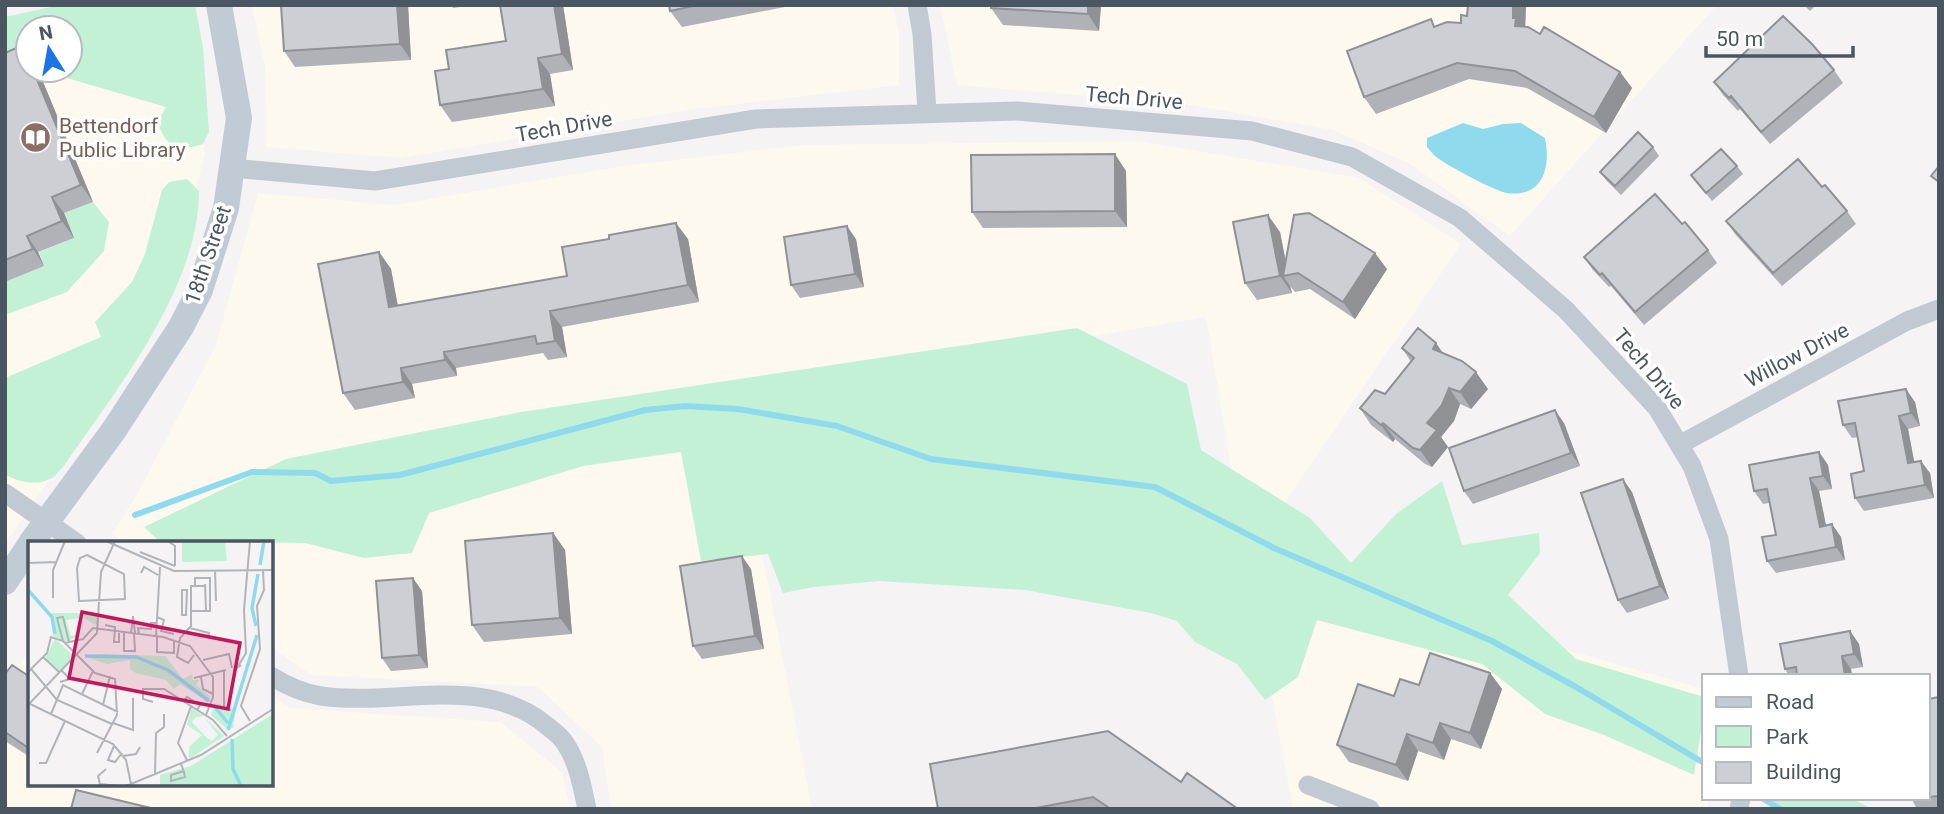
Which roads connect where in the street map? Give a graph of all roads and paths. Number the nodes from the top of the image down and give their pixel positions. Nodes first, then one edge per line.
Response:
1 (219, 5) edge
2 (917, 5) edge
3 (927, 112) junction
4 (232, 167) junction
5 (1939, 309) edge
6 (1679, 445) junction
7 (5, 493) edge
8 (46, 520) junction
9 (33, 541) edge
10 (74, 541) edge
11 (28, 548) edge
12 (5, 582) edge
13 (1740, 674) edge
14 (273, 677) edge
15 (1308, 785) dead end
16 (587, 809) edge
17 (1370, 809) edge

1 - 4 street, 18th Street
2 - 3 street
3 - 4 street, Tech Drive
3 - 6 street, Tech Drive
4 - 8 street, 18th Street
5 - 6 street, Willow Drive
6 - 13 street, Tech Drive
7 - 8 street
8 - 9 street, 18th Street
8 - 10 street
11 - 12 street, 18th Street
14 - 16 street
15 - 17 street

